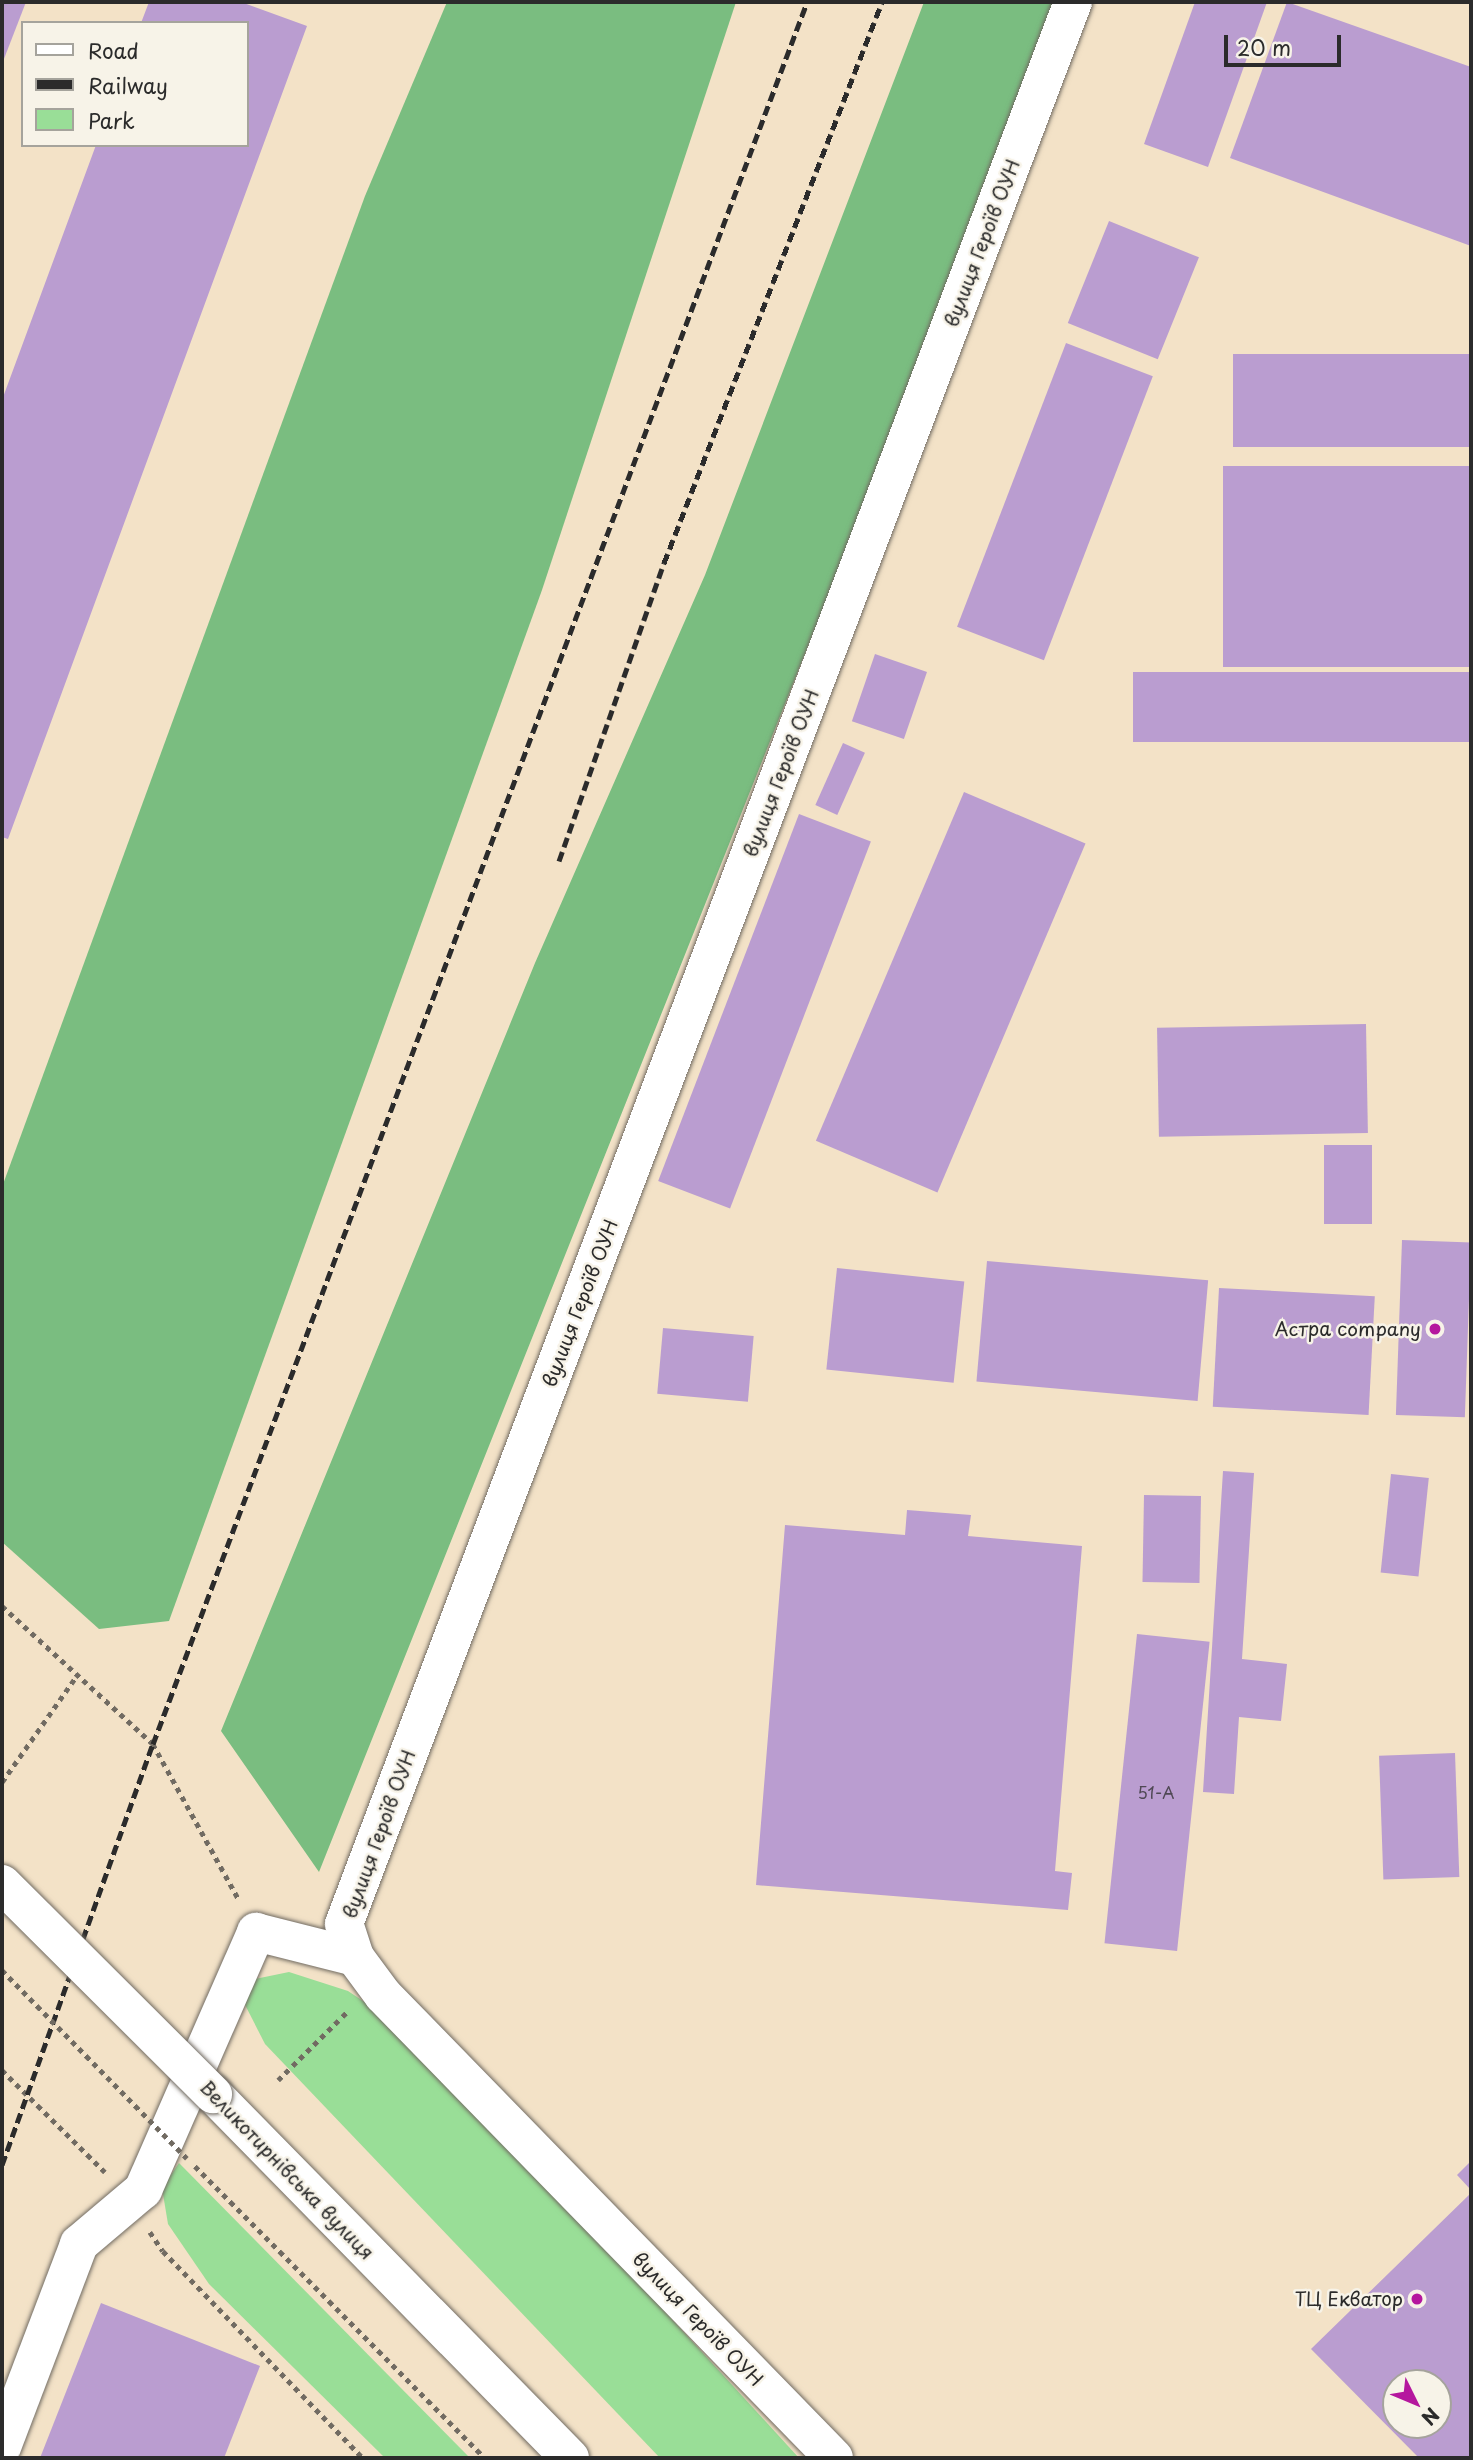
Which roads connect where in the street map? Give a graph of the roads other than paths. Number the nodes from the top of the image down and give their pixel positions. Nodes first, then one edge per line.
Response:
1 (1073, 2) edge
2 (2, 1884) edge
3 (365, 1970) junction
4 (2, 2447) edge
5 (570, 2458) edge
6 (834, 2458) edge

1 - 3 street, вулиця Героїв ОУН
2 - 5 street, Великотирнівська вулиця, bridge
3 - 4 street
3 - 6 street, вулиця Героїв ОУН

